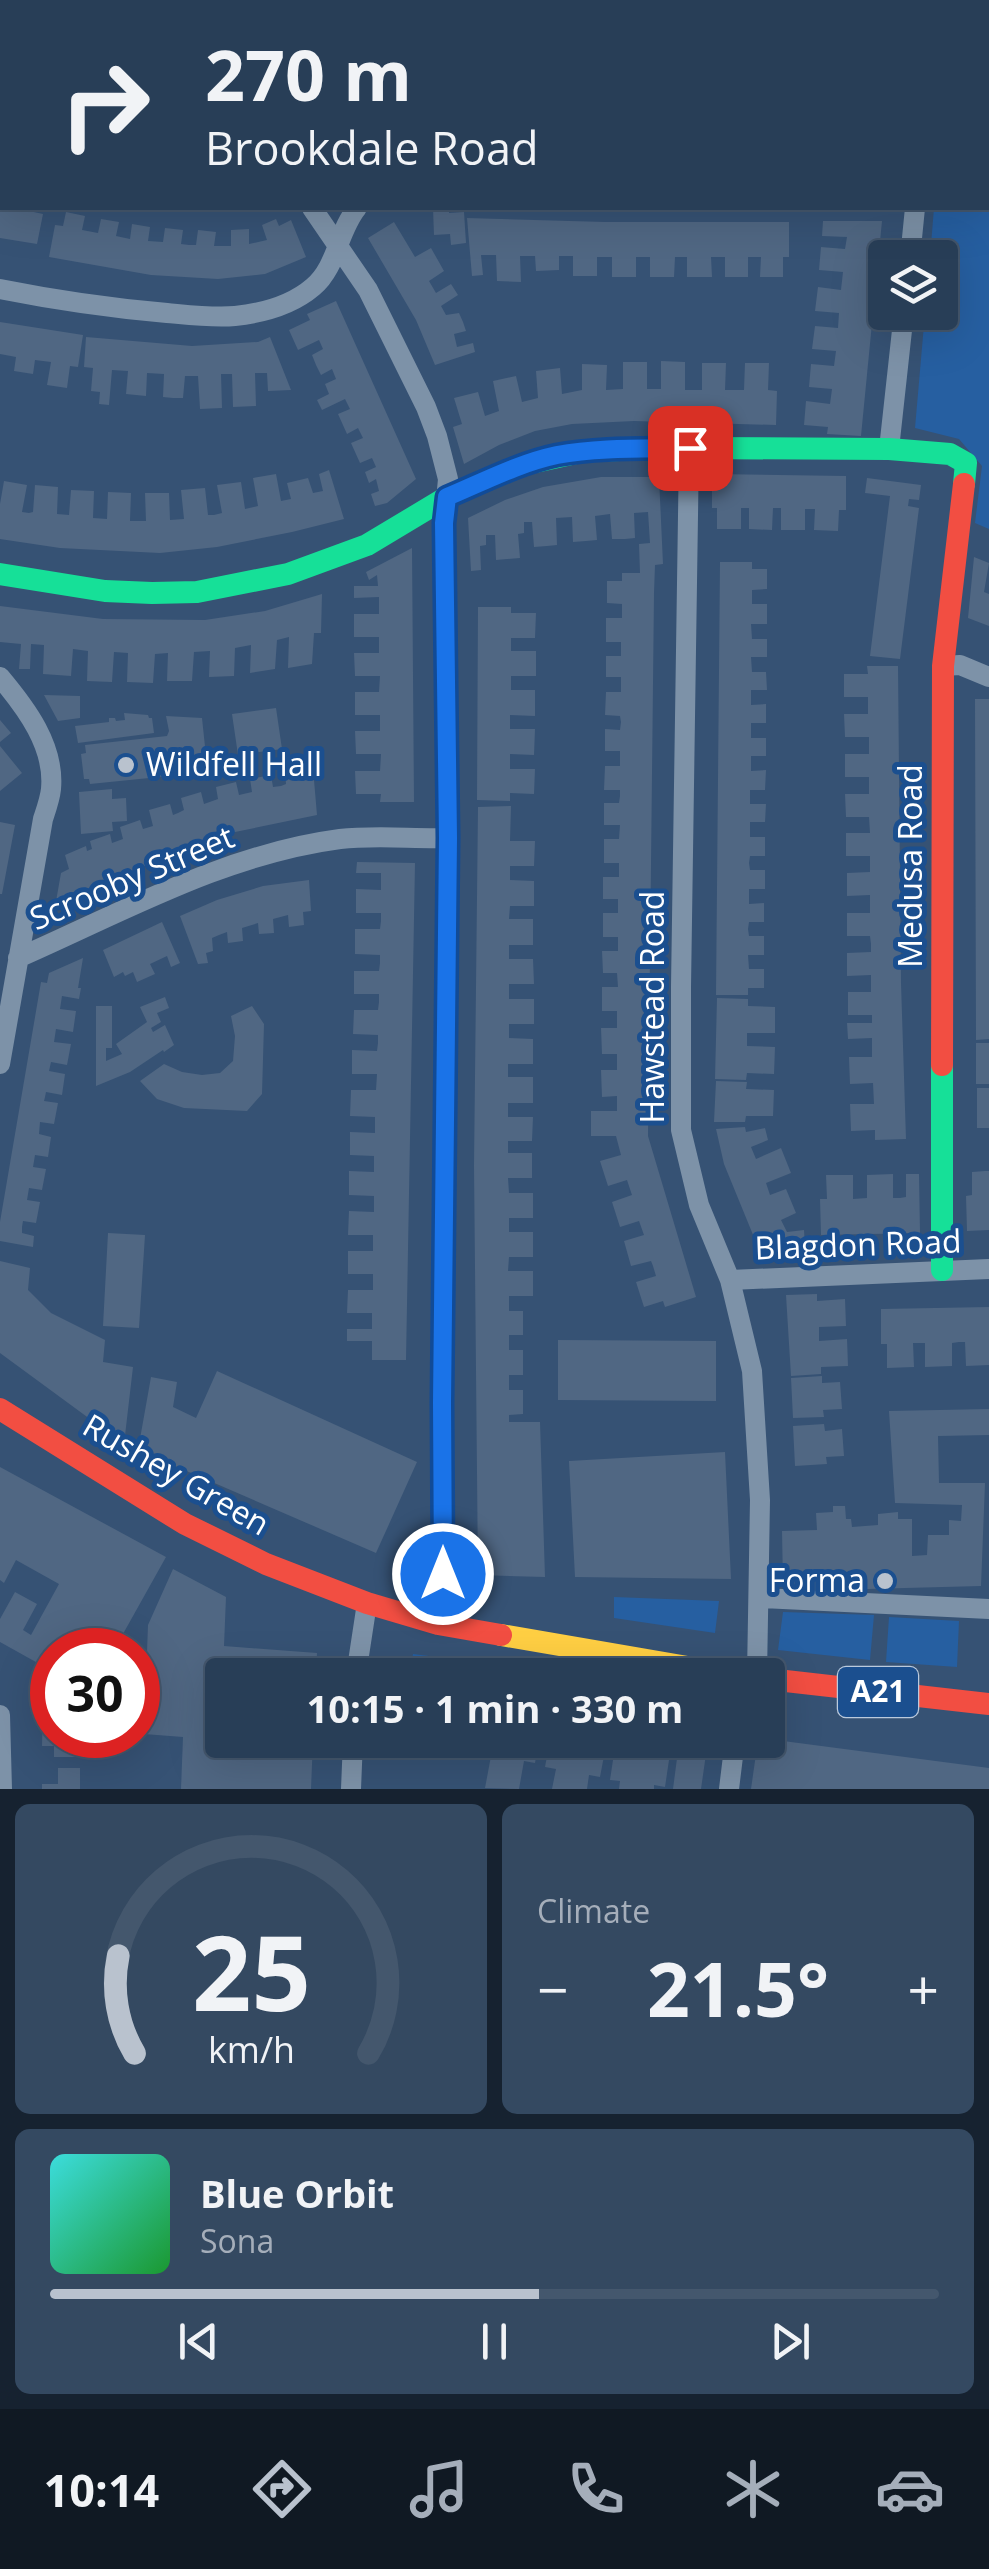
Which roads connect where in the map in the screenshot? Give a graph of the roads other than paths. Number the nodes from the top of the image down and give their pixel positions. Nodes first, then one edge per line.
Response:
1 (313, 210) edge
2 (355, 210) edge
3 (915, 210) edge
4 (912, 240) edge
5 (338, 245) junction
6 (0, 289) edge
7 (902, 330) edge
8 (690, 448) junction
9 (889, 449) junction
10 (447, 497) junction
11 (0, 574) edge
12 (944, 666) junction
13 (989, 677) edge
14 (0, 678) edge
15 (448, 838) junction
16 (18, 958) junction
17 (0, 1064) edge
18 (942, 1270) junction
19 (989, 1270) edge
20 (730, 1280) junction
21 (0, 1409) edge
22 (760, 1598) junction
23 (367, 1603) junction
24 (989, 1609) edge
25 (438, 1624) junction
26 (358, 1658) edge
27 (635, 1658) edge
28 (758, 1658) edge
29 (785, 1682) edge
30 (989, 1704) edge
31 (0, 1715) edge
32 (352, 1758) edge
33 (732, 1758) edge
34 (2, 1789) edge
35 (351, 1789) edge
36 (729, 1789) edge

1 - 5 street
2 - 5 street
3 - 4 street
5 - 6 street
5 - 10 street
7 - 9 street
8 - 9 main road
8 - 10 main road
8 - 20 street, Hawstead Road
9 - 12 main road, Medusa Road
10 - 11 main road
10 - 15 street
12 - 13 street
12 - 18 main road, Medusa Road
14 - 16 street
15 - 16 street, Scrooby Street
15 - 25 street
16 - 17 street
18 - 19 street, Blagdon Road
18 - 20 street, Blagdon Road
20 - 22 street, Hawstead Road
21 - 23 main road, Rushey Green
22 - 24 street
22 - 28 street, Hawstead Road
23 - 25 main road, Rushey Green
23 - 26 street
25 - 27 main road, Rushey Green
29 - 30 main road, A21
31 - 34 street
32 - 35 street
33 - 36 street

